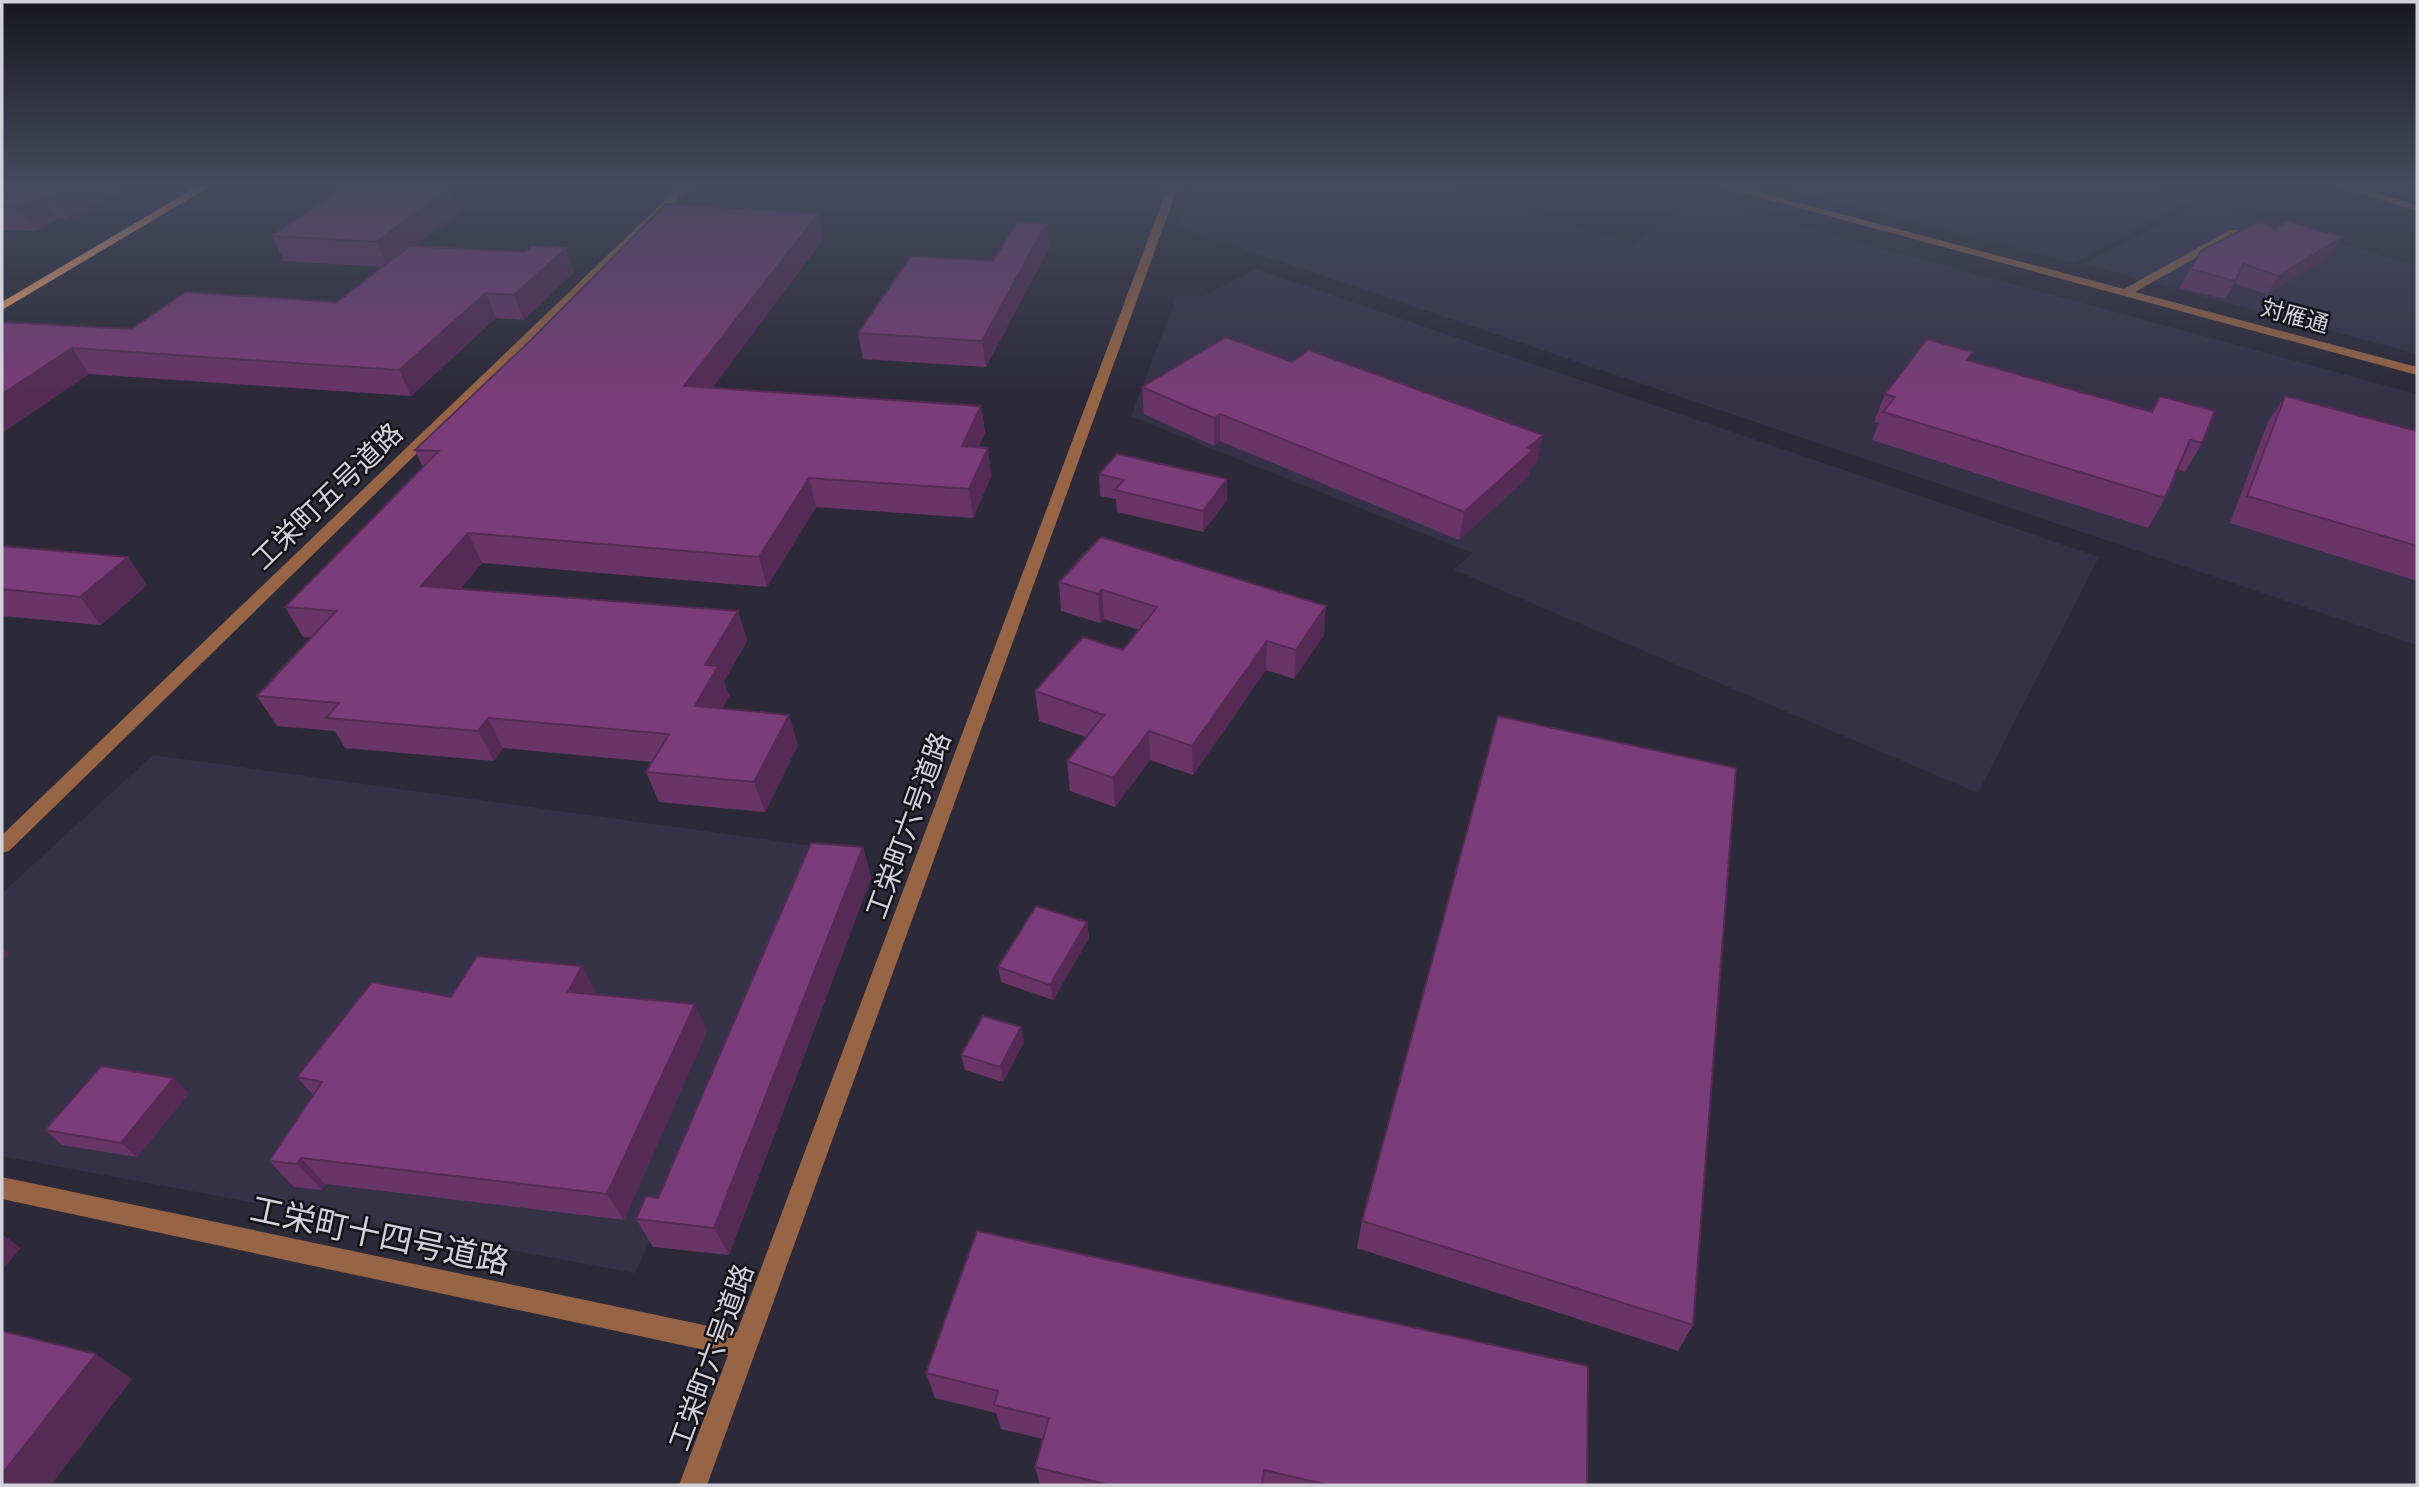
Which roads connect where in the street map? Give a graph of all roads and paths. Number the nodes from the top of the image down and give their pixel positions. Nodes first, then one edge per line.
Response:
1 (92, 253) edge
2 (616, 253) edge
3 (1148, 253) edge
4 (1977, 253) edge
5 (2196, 253) edge
6 (2126, 293) junction
7 (2, 307) edge
8 (2417, 371) edge
9 (2, 846) edge
10 (2, 1188) edge
11 (744, 1346) junction
12 (693, 1485) edge

1 - 7 main road
2 - 9 street, 工栄町五号道路
3 - 11 street, 工栄町六号道路
4 - 6 street, 対雁通
5 - 6 street
6 - 8 street, 対雁通
10 - 11 street, 工栄町十四号道路
11 - 12 street, 工栄町六号道路

